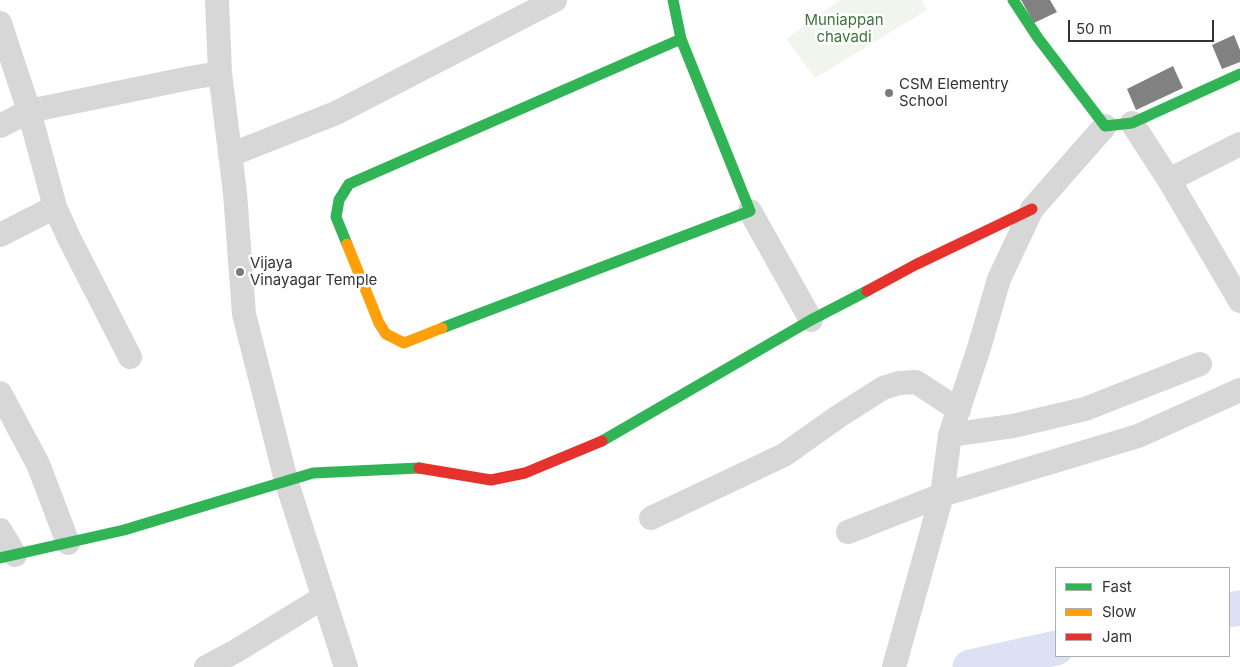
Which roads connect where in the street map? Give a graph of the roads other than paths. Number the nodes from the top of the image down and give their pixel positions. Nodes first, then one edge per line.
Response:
1 (217, 0) edge
2 (555, 0) edge
3 (673, 0) edge
4 (1013, 0) edge
5 (0, 25) edge
6 (681, 39) junction
7 (220, 73) junction
8 (1240, 74) edge
9 (29, 111) junction
10 (1132, 123) junction
11 (0, 126) edge
12 (1105, 126) junction
13 (1240, 144) edge
14 (230, 155) junction
15 (1169, 180) junction
16 (55, 207) junction
17 (1032, 209) junction
18 (750, 211) junction
19 (0, 234) edge
20 (1240, 301) edge
21 (811, 320) junction
22 (130, 357) dead end
23 (1200, 364) dead end
24 (1240, 390) edge
25 (0, 393) edge
26 (959, 410) junction
27 (950, 435) junction
28 (286, 480) junction
29 (942, 495) junction
30 (651, 518) dead end
31 (0, 530) edge
32 (848, 532) dead end
33 (68, 543) junction
34 (8, 557) edge
35 (324, 597) junction
36 (206, 667) edge
37 (346, 667) edge
38 (894, 667) edge

1 - 7 street
2 - 14 street
3 - 6 street
4 - 12 street
5 - 9 street
6 - 18 street
6 - 18 street
7 - 9 street
7 - 14 street
8 - 10 street
9 - 11 street
9 - 16 street
10 - 12 street
10 - 15 street
12 - 17 street
13 - 15 street
14 - 28 street
15 - 20 street
16 - 19 street
16 - 22 street
17 - 21 street
17 - 26 street
18 - 21 street
21 - 28 street
23 - 27 street
24 - 29 street
25 - 33 street
26 - 27 street
26 - 30 street
27 - 29 street
28 - 33 street
28 - 35 street
29 - 32 street
29 - 38 street
31 - 34 street
33 - 34 street
35 - 36 street
35 - 37 street

